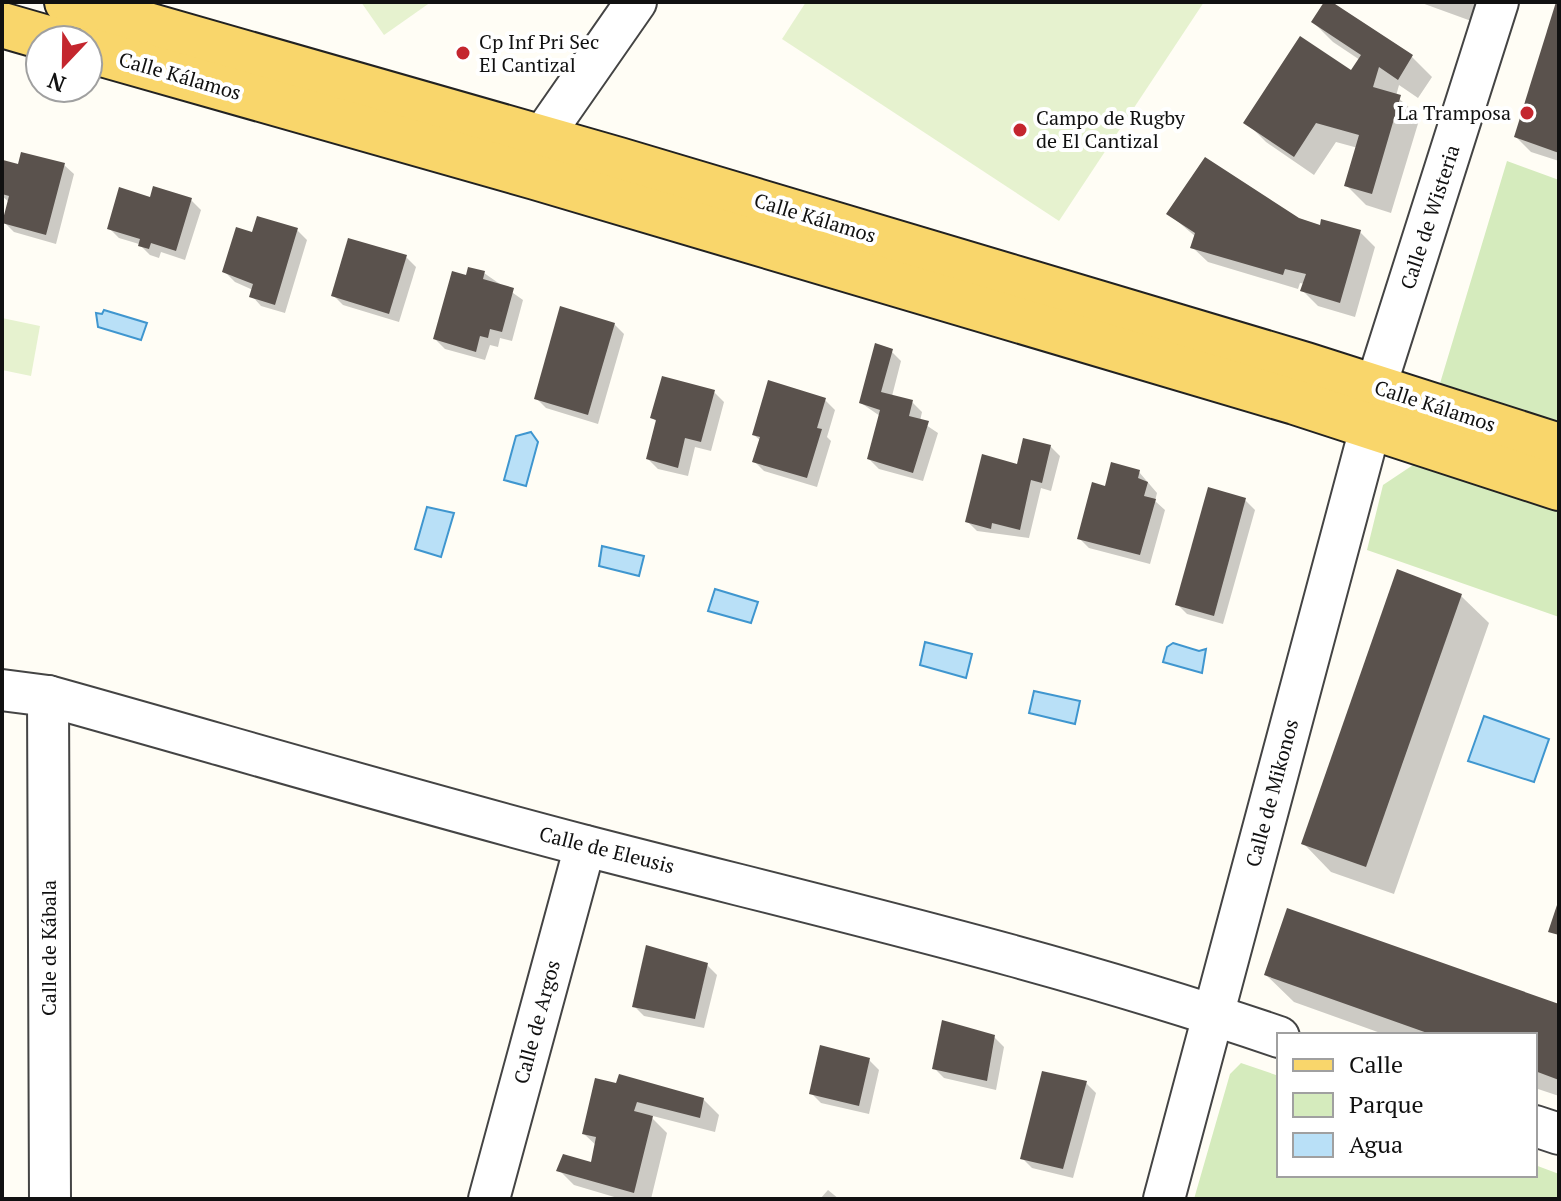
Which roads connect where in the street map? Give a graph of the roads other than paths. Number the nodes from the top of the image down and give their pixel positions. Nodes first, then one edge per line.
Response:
1 (67, 2) edge
2 (636, 2) edge
3 (1498, 2) edge
4 (2, 25) edge
5 (24, 31) edge
6 (104, 55) edge
7 (542, 137) junction
8 (1373, 406) junction
9 (1559, 446) edge
10 (1559, 488) edge
11 (2, 690) edge
12 (48, 696) junction
13 (585, 846) junction
14 (1212, 1014) junction
15 (1277, 1036) edge
16 (1537, 1127) edge
17 (1559, 1134) edge
18 (50, 1199) edge
19 (489, 1199) edge
20 (1164, 1199) edge

1 - 7 main road, Calle Kálamos
2 - 7 street
3 - 8 street, Calle de Wisteria
4 - 5 main road
6 - 8 main road, Calle Kálamos
7 - 8 main road, Calle Kálamos
8 - 9 main road, Calle Kálamos
8 - 10 main road, Calle Kálamos
8 - 14 street, Calle de Mikonos
11 - 12 street, Calle de Eleusis
12 - 13 street, Calle de Eleusis
12 - 18 street, Calle de Kábala
13 - 14 street, Calle de Eleusis
13 - 19 street, Calle de Argos
14 - 15 street, Calle de Eleusis
14 - 20 street, Calle de Mikonos
16 - 17 street

